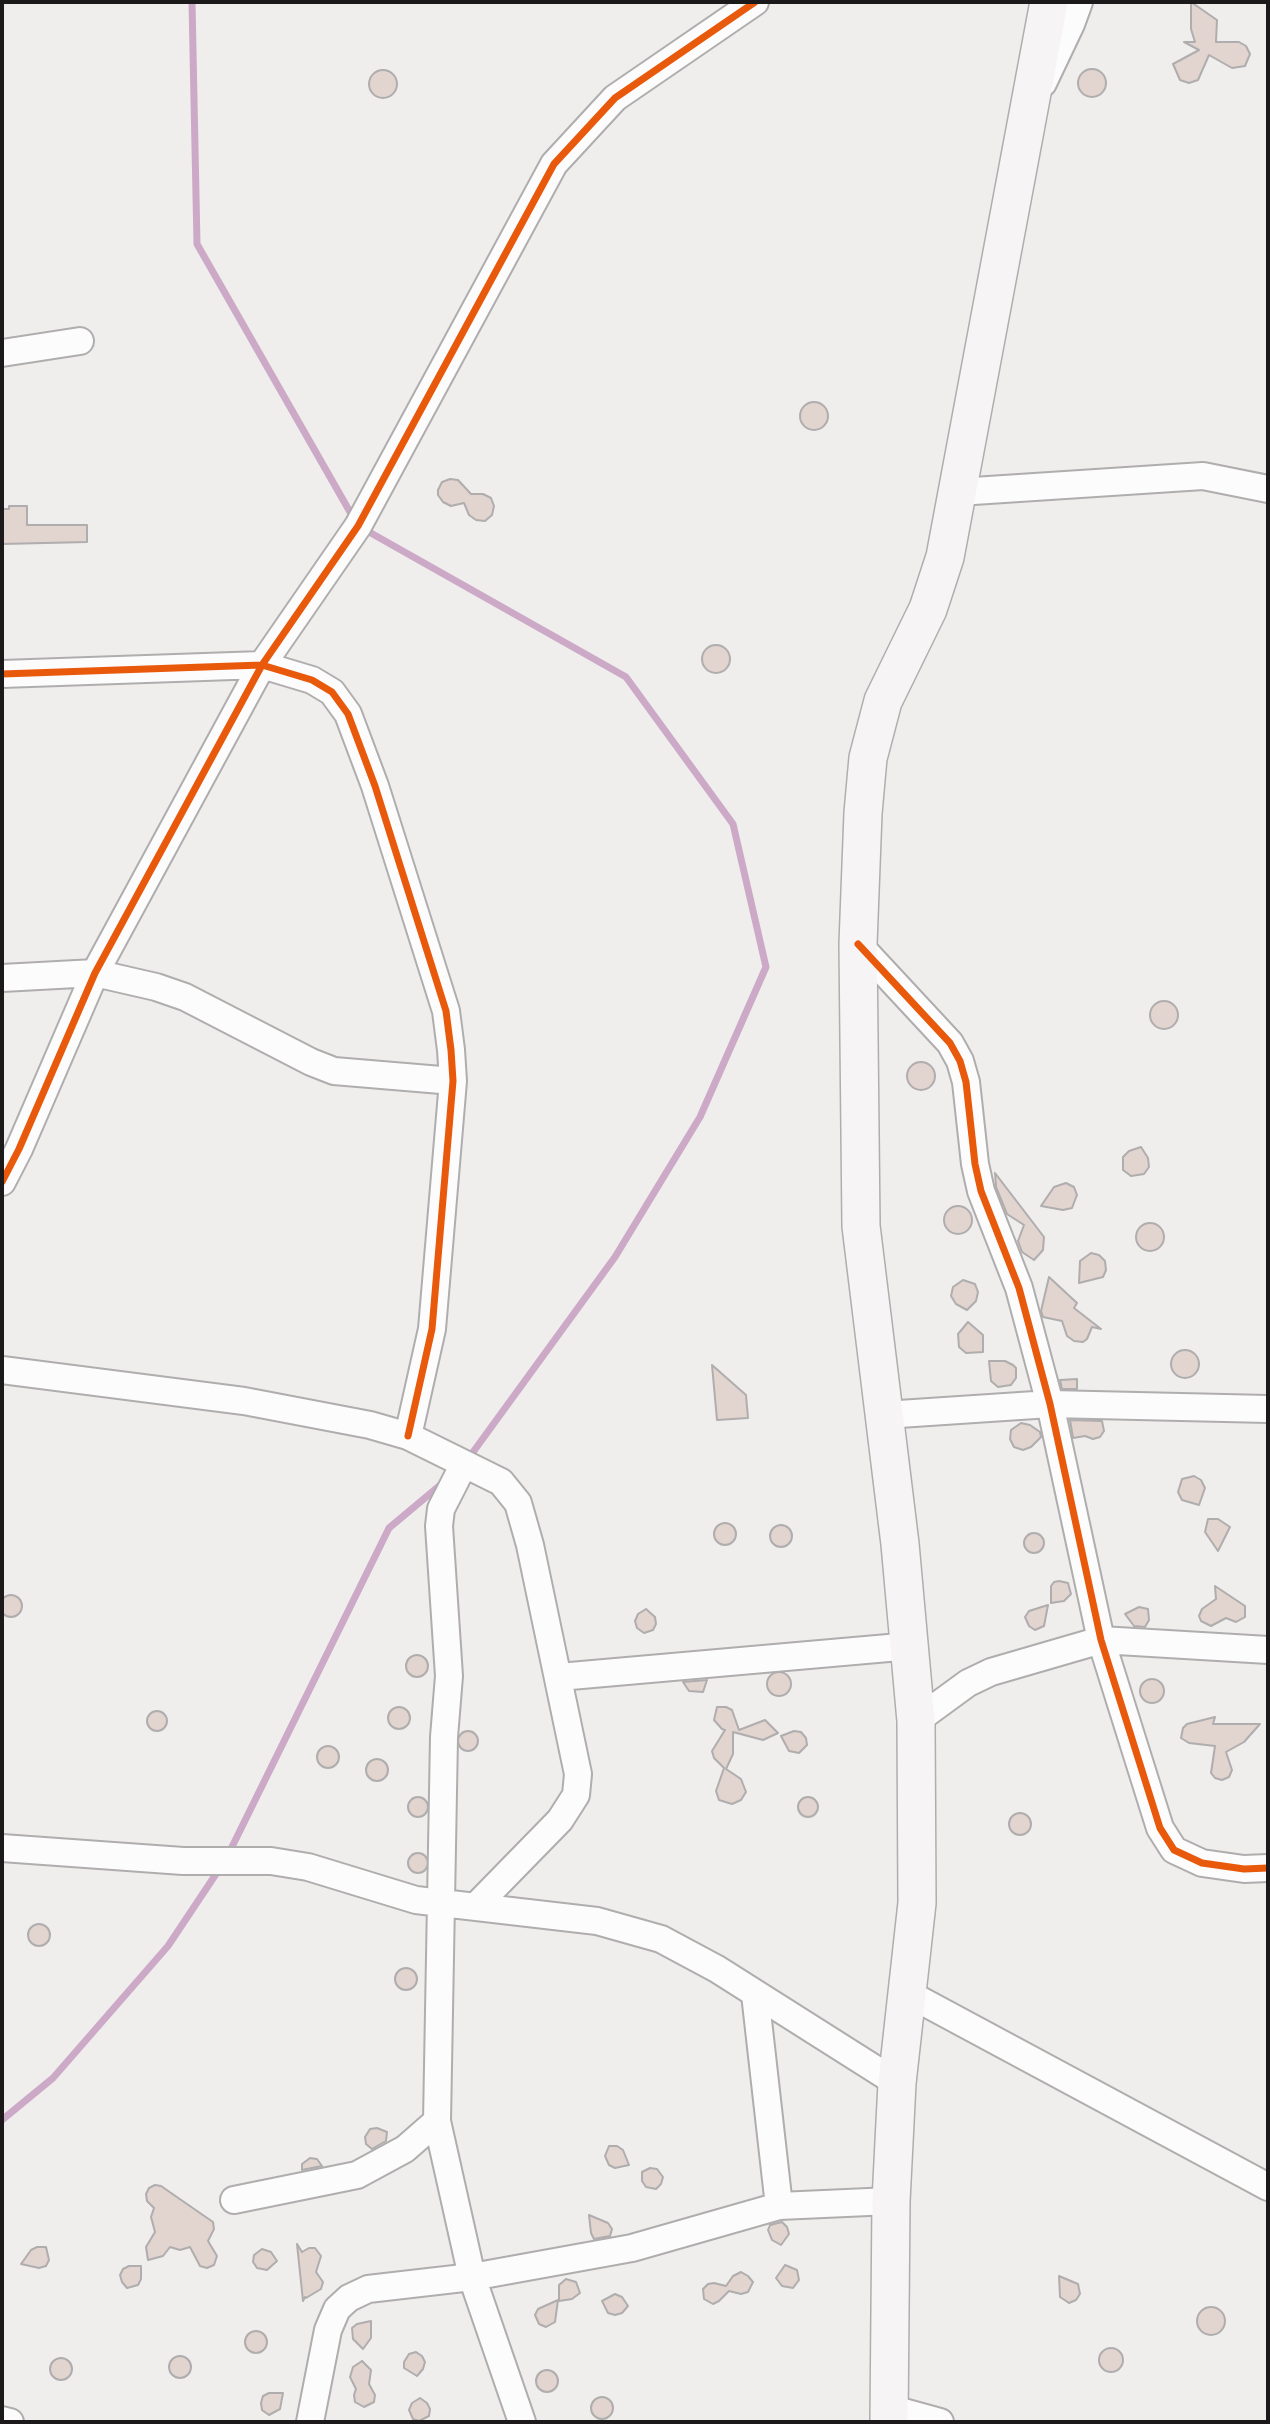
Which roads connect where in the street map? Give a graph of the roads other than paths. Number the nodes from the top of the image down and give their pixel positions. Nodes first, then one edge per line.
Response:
1 (755, 2) edge
2 (1049, 2) edge
3 (1079, 2) edge
4 (1028, 117) junction
5 (80, 341) dead end
6 (2, 353) edge
7 (1268, 489) edge
8 (958, 492) junction
9 (262, 665) junction
10 (2, 674) edge
11 (858, 944) junction
12 (95, 973) junction
13 (2, 978) edge
14 (453, 1081) junction
15 (2, 1182) edge
16 (2, 1370) edge
17 (1050, 1405) junction
18 (1268, 1409) edge
19 (884, 1415) junction
20 (408, 1436) junction
21 (464, 1464) junction
22 (1101, 1640) junction
23 (911, 1646) junction
24 (1268, 1650) edge
25 (559, 1676) junction
26 (915, 1721) junction
27 (2, 1836) edge
28 (13, 1849) edge
29 (1268, 1868) edge
30 (441, 1902) junction
31 (476, 1906) junction
32 (907, 1993) junction
33 (755, 1994) junction
34 (897, 2083) junction
35 (437, 2121) junction
36 (1268, 2188) edge
37 (234, 2200) dead end
38 (891, 2201) junction
39 (779, 2206) junction
40 (472, 2277) junction
41 (889, 2415) edge
42 (2, 2420) edge
43 (10, 2422) edge
44 (310, 2422) edge
45 (522, 2422) edge
46 (940, 2422) edge

1 - 9 street
2 - 4 main road
3 - 4 street
4 - 8 main road
5 - 6 street
7 - 8 street
8 - 11 main road
9 - 10 street
9 - 12 street
9 - 14 street
11 - 17 street
11 - 19 main road
12 - 13 street
12 - 14 street
12 - 15 street
14 - 20 street
16 - 20 street
17 - 18 street
17 - 19 street
17 - 22 street
19 - 23 main road
20 - 21 street
21 - 25 street
21 - 30 street
22 - 24 street
22 - 26 street
22 - 29 street
23 - 25 street
23 - 26 main road
25 - 31 street
26 - 32 main road
27 - 28 street
28 - 30 street
30 - 31 street
30 - 35 street
31 - 33 street
32 - 34 main road
32 - 36 street
33 - 34 street
33 - 39 street
34 - 38 main road
35 - 37 street
35 - 40 street
38 - 39 street
38 - 41 main road
39 - 40 street
40 - 44 street
40 - 45 street
41 - 46 street
42 - 43 street

